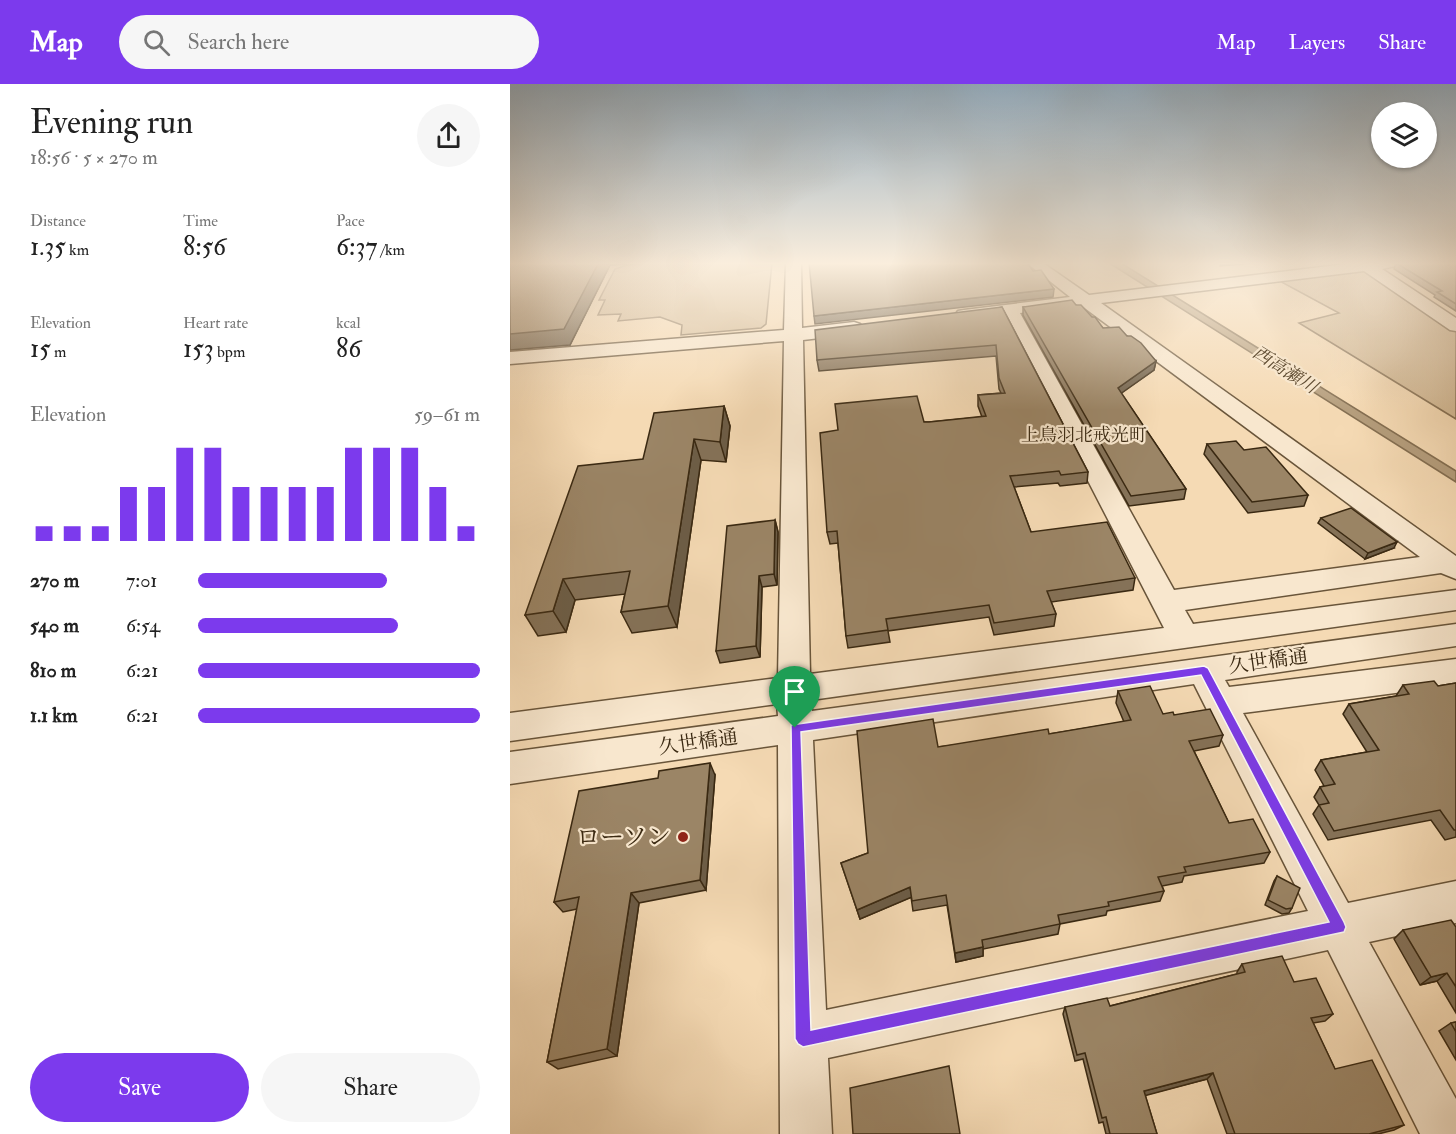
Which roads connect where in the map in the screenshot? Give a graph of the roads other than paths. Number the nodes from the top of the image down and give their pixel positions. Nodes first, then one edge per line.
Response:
1 (794, 312) edge
2 (992, 312) edge
3 (1010, 312) edge
4 (1099, 312) edge
5 (1435, 312) edge
6 (949, 317) edge
7 (1456, 326) edge
8 (866, 327) edge
9 (794, 335) junction
10 (510, 358) edge
11 (1451, 567) edge
12 (1456, 600) edge
13 (1166, 602) junction
14 (1456, 635) edge
15 (1203, 670) junction
16 (1456, 672) edge
17 (794, 689) junction
18 (510, 727) edge
19 (795, 728) junction
20 (510, 768) edge
21 (1456, 902) edge
22 (1339, 927) junction
23 (803, 1039) junction
24 (806, 1134) edge
25 (1447, 1134) edge

1 - 9 street
2 - 6 street
3 - 13 street
4 - 11 street
5 - 7 street
8 - 9 street
9 - 10 street
9 - 17 street
11 - 13 street
12 - 15 street, 久世橋通
13 - 15 street
14 - 15 street, 久世橋通
15 - 16 street
15 - 17 street, 久世橋通
15 - 19 street, 久世橋通
15 - 22 street
17 - 18 street, 久世橋通
17 - 19 street
19 - 20 street, 久世橋通
19 - 23 street
21 - 22 street
22 - 23 street
22 - 25 street
23 - 24 street

